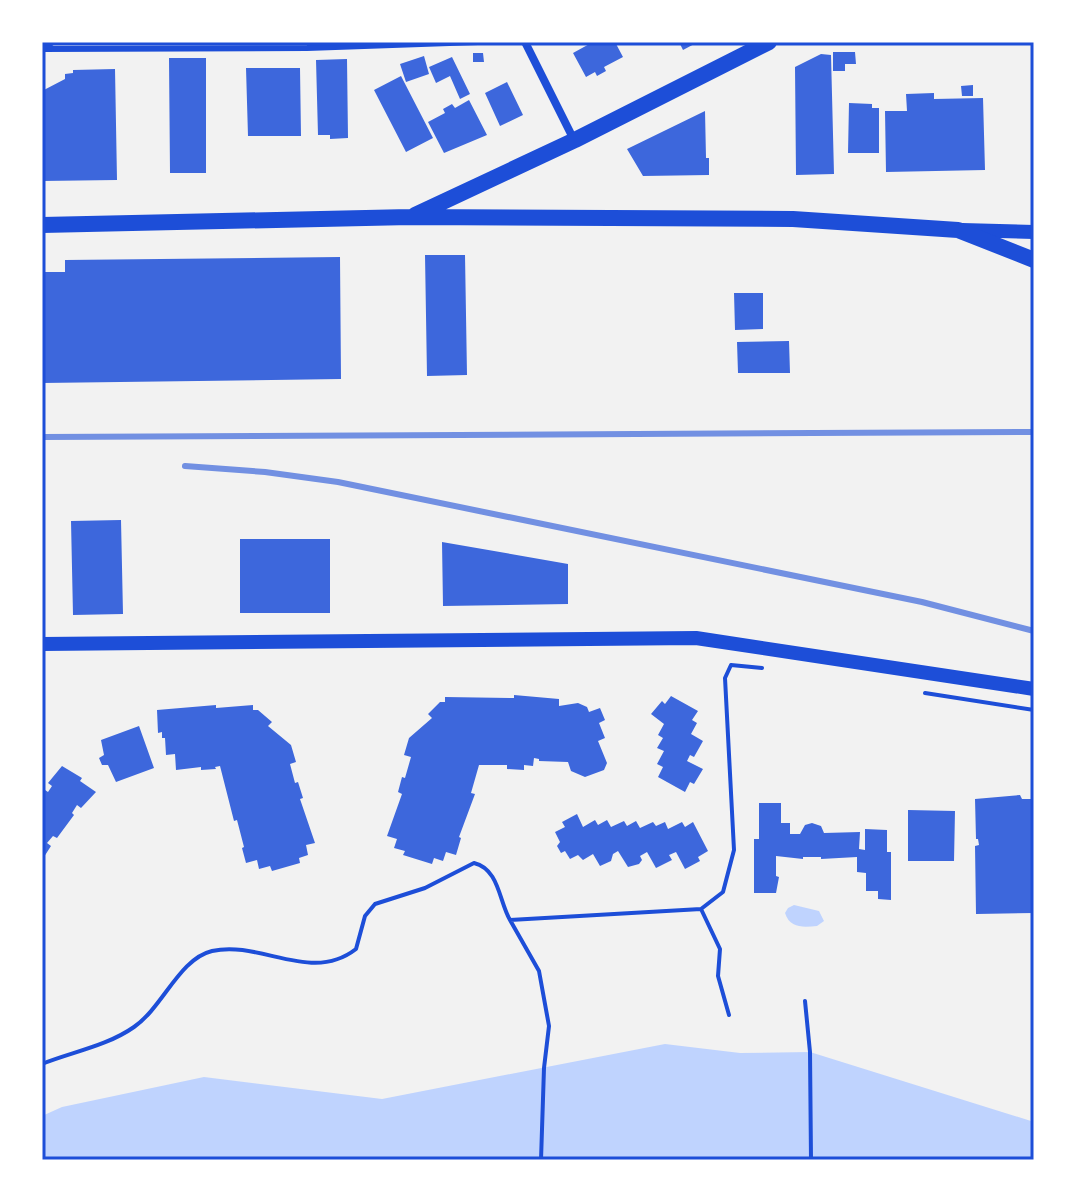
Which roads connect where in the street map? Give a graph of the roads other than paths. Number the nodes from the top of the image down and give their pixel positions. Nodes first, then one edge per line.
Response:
1 (51, 42) edge
2 (478, 42) edge
3 (525, 42) edge
4 (769, 42) edge
5 (888, 42) edge
6 (942, 42) edge
7 (42, 48) edge
8 (575, 140) junction
9 (410, 217) junction
10 (42, 225) edge
11 (958, 230) junction
12 (1034, 232) edge
13 (1034, 260) edge
14 (42, 644) edge
15 (1034, 689) edge

1 - 7 street
2 - 7 lane
3 - 8 street
4 - 8 main road
5 - 6 lane
8 - 9 main road
9 - 10 main road
9 - 11 main road
11 - 12 street
11 - 13 main road
14 - 15 street

